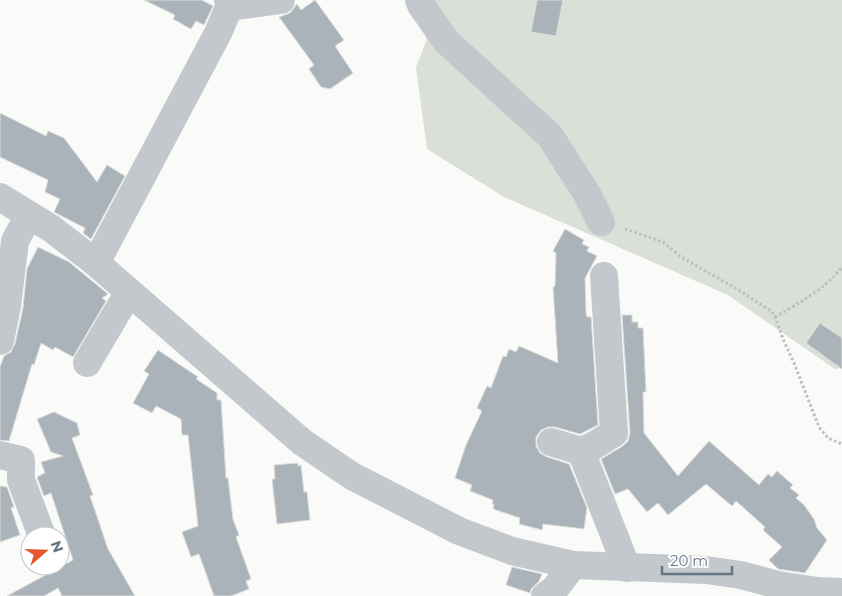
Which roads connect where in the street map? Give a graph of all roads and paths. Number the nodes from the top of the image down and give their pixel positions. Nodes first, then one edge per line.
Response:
1 (281, 0) edge
2 (419, 0) edge
3 (228, 3) edge
4 (0, 197) edge
5 (29, 215) junction
6 (602, 222) joint
7 (96, 262) junction
8 (842, 267) edge
9 (604, 276) dead end
10 (129, 292) junction
11 (775, 317) junction
12 (0, 341) edge
13 (87, 362) dead end
14 (551, 442) dead end
15 (842, 444) edge
16 (581, 451) junction
17 (0, 455) edge
18 (38, 526) edge
19 (573, 566) junction
20 (628, 568) junction
21 (779, 591) edge
22 (842, 592) edge
23 (545, 596) edge

1 - 3 street
2 - 6 street
3 - 7 street
4 - 5 street
5 - 7 street
5 - 12 street
6 - 11 path
7 - 10 street
8 - 11 path
9 - 16 street
10 - 13 street
10 - 19 street
11 - 15 path
14 - 16 street
16 - 20 street
17 - 18 street
19 - 20 street
19 - 23 street
20 - 21 street
21 - 22 street

